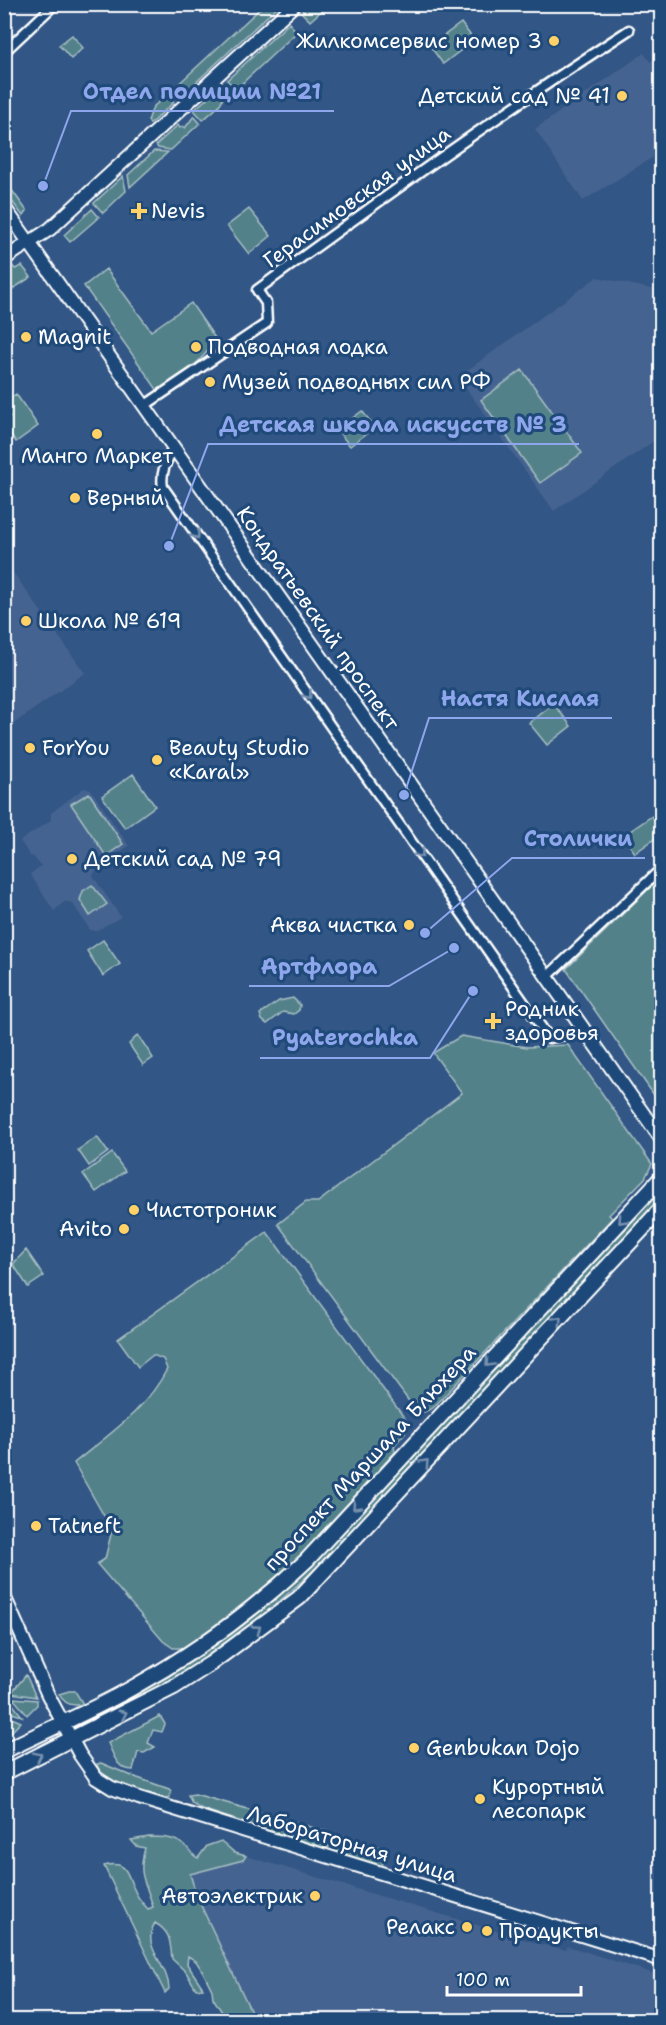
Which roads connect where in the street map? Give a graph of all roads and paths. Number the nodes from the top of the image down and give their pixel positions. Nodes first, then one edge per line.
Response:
1 (55, 4) edge
2 (295, 4) edge
3 (629, 30) dead end
4 (4, 52) edge
5 (4, 207) edge
6 (30, 243) junction
7 (4, 259) edge
8 (144, 406) junction
9 (173, 448) junction
10 (662, 868) edge
11 (547, 977) junction
12 (585, 1031) junction
13 (662, 1140) edge
14 (662, 1177) edge
15 (662, 1208) edge
16 (4, 1596) edge
17 (62, 1722) junction
18 (72, 1740) junction
19 (5, 1750) edge
20 (4, 1773) edge
21 (662, 1960) edge

1 - 4 street
2 - 6 street
3 - 8 street, Герасимовская улица
5 - 6 street, Кондратьевский проспект
6 - 7 street
6 - 8 street, Кондратьевский проспект
8 - 9 street, Кондратьевский проспект
9 - 11 street, Кондратьевский проспект
9 -> 12 street
10 - 11 street
11 - 12 street, Кондратьевский проспект
12 - 13 street, Кондратьевский проспект
14 -> 17 main road, проспект Маршала Блюхера
18 -> 15 main road, проспект Маршала Блюхера
16 - 17 street, Лабораторная улица
17 - 18 street, Лабораторная улица
17 - 19 main road, проспект Маршала Блюхера
20 -> 18 main road, проспект Маршала Блюхера
18 - 21 street, Лабораторная улица

